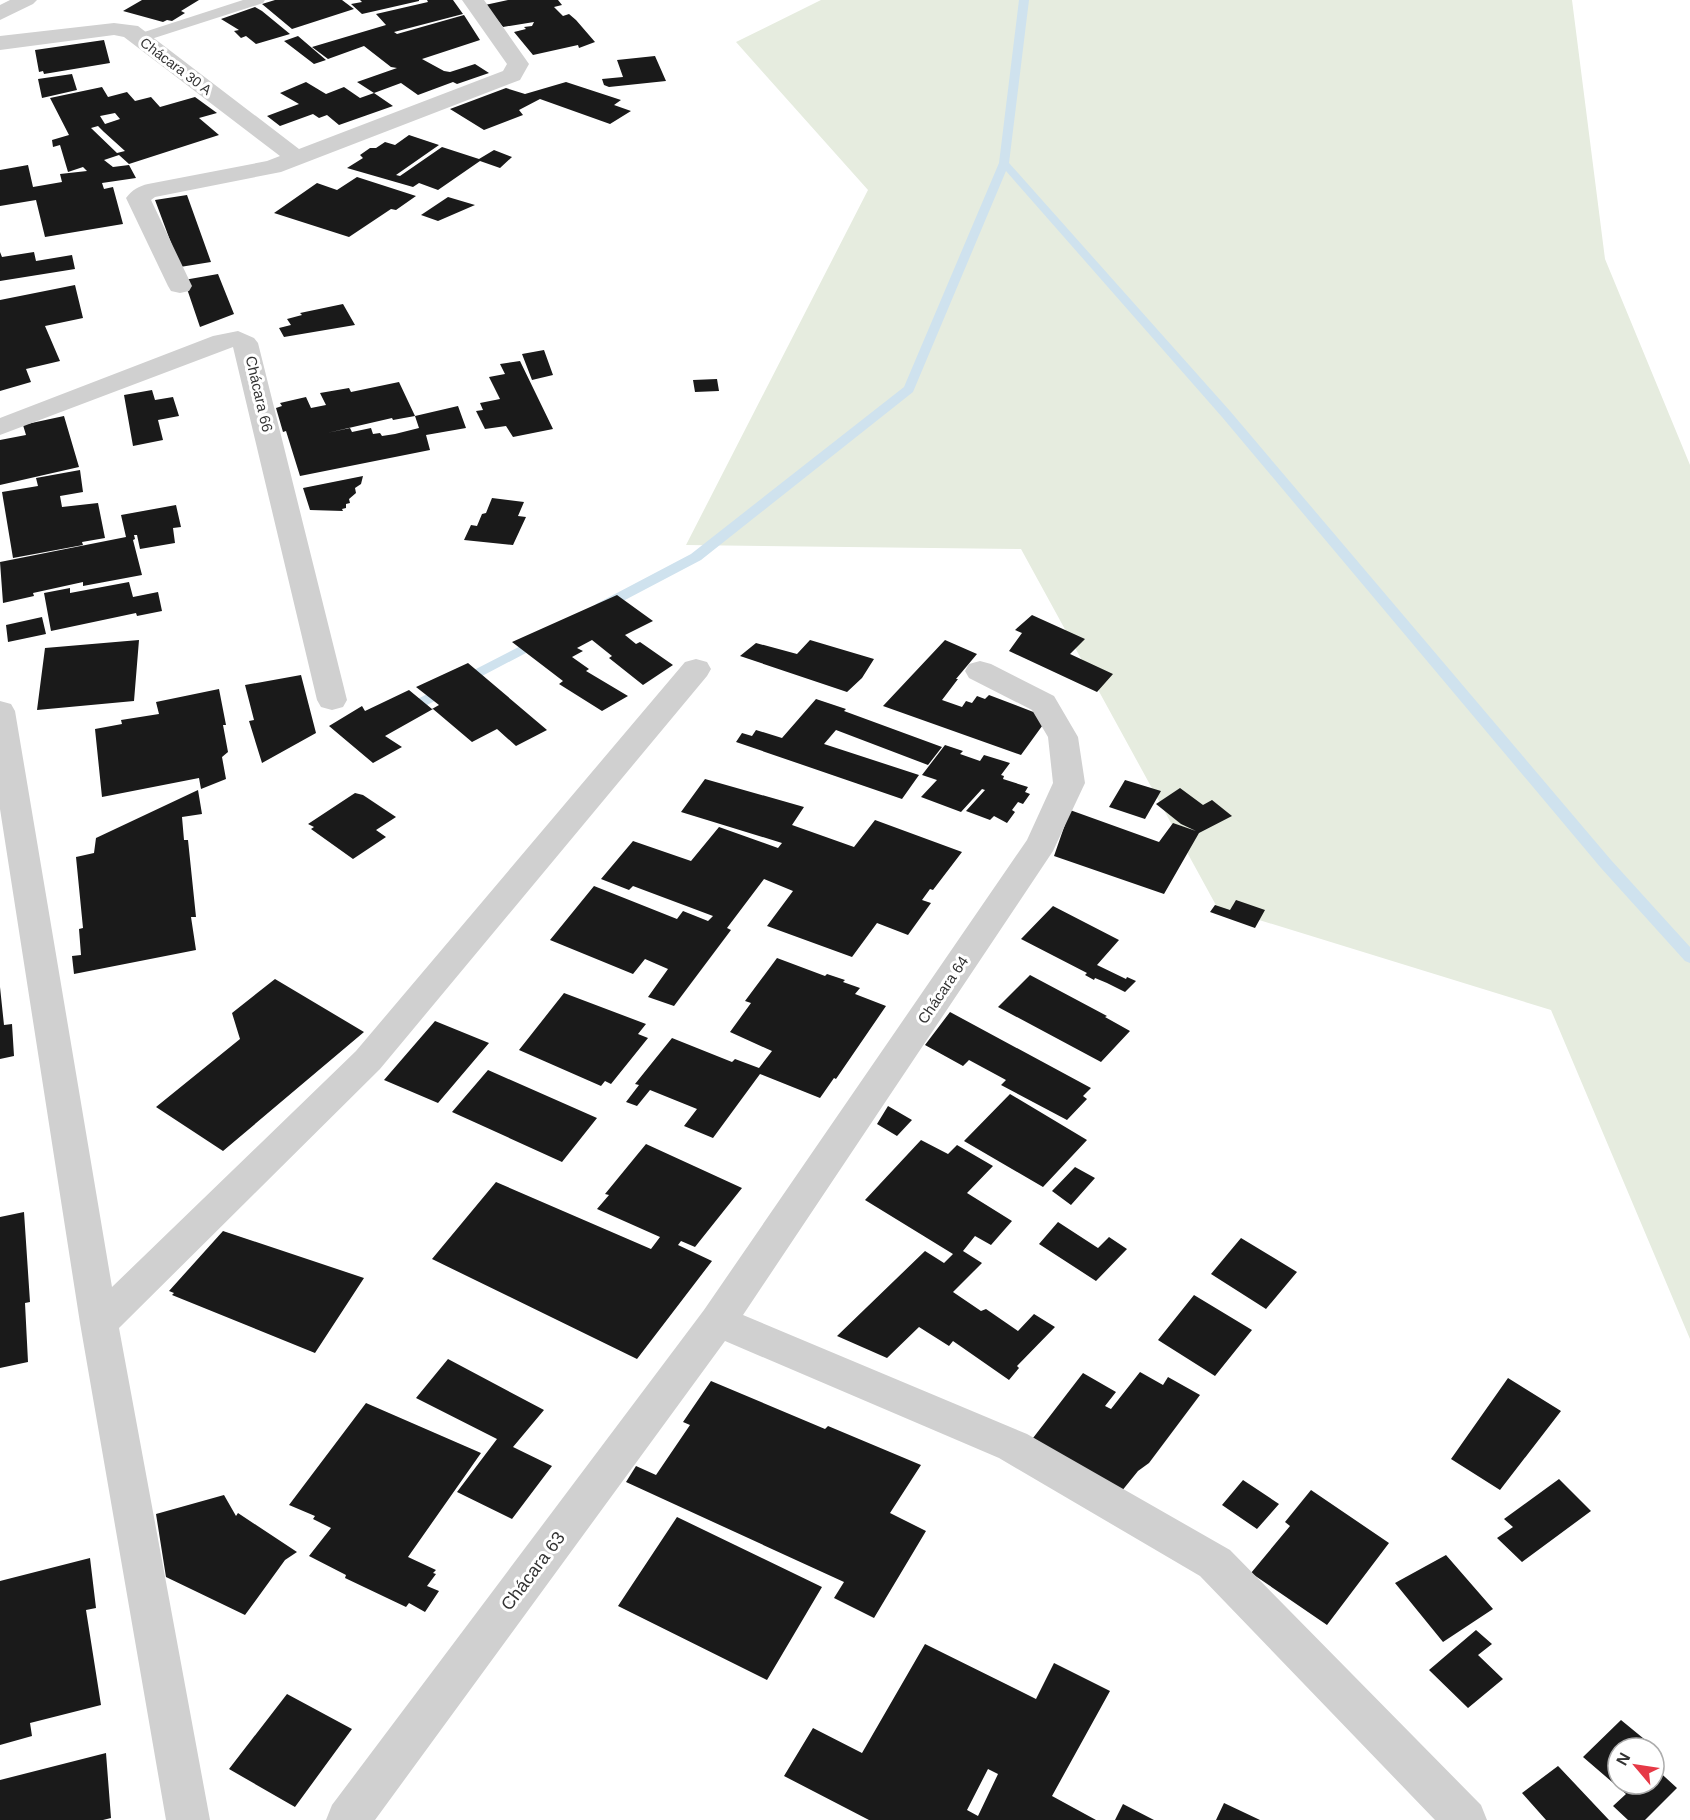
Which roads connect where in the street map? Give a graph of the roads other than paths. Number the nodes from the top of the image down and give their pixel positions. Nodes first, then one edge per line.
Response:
1 (26, 0) edge
2 (258, 0) edge
3 (473, 0) edge
4 (0, 14) edge
5 (140, 38) junction
6 (0, 43) edge
7 (297, 158) junction
8 (180, 286) dead end
9 (0, 428) edge
10 (696, 669) dead end
11 (980, 671) dead end
12 (332, 700) dead end
13 (0, 711) edge
14 (718, 1321) junction
15 (99, 1323) junction
16 (188, 1820) edge
17 (348, 1820) edge
18 (1465, 1820) edge

1 - 4 street
2 - 5 lane
3 - 7 street
5 - 6 street, Chácara 30 A
5 - 7 street, Chácara 30 A
7 - 8 street
9 - 12 street, Chácara 66
10 - 15 street
11 - 14 street, Chácara 64
13 - 15 street
14 - 17 street, Chácara 63
14 - 18 street
15 - 16 street

